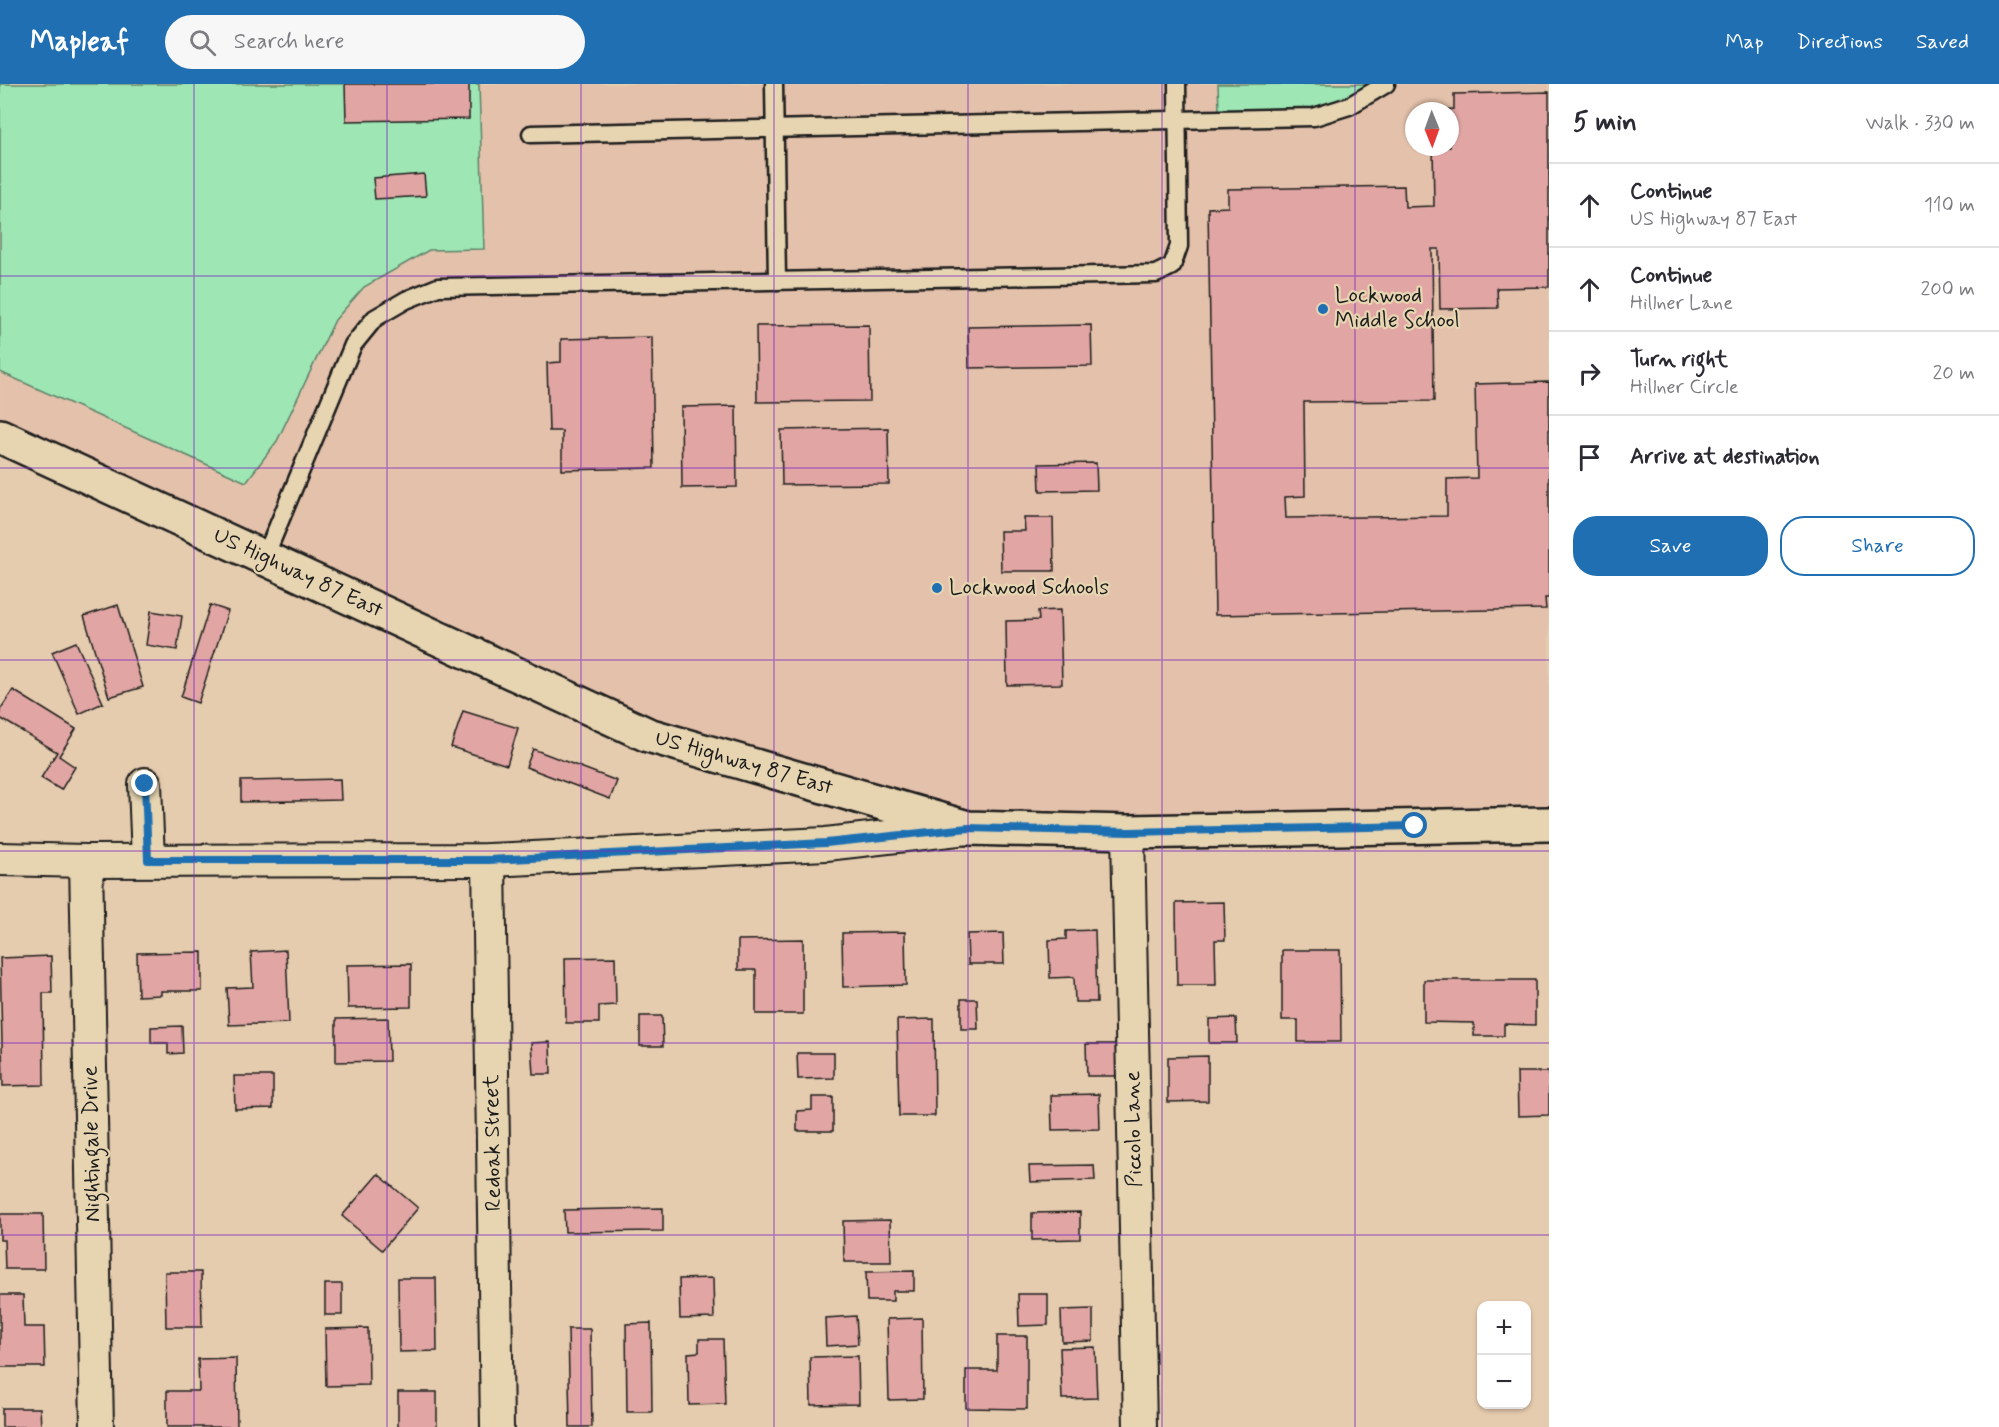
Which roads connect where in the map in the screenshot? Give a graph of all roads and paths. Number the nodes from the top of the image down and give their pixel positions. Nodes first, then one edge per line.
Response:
1 (774, 84) edge
2 (1177, 84) edge
3 (1386, 84) edge
4 (1177, 119) junction
5 (775, 129) junction
6 (531, 134) dead end
7 (777, 281) junction
8 (0, 436) edge
9 (265, 557) junction
10 (145, 784) dead end
11 (1549, 824) edge
12 (968, 828) junction
13 (1128, 832) junction
14 (0, 859) edge
15 (148, 860) junction
16 (489, 860) junction
17 (87, 861) junction
18 (97, 1427) edge
19 (497, 1427) edge
20 (1140, 1427) edge

1 - 5 lane
2 - 4 lane
3 - 4 lane
4 - 5 lane
4 - 7 lane
5 - 6 lane
5 - 7 lane
7 - 9 lane
8 - 9 street, US Highway 87 East
9 - 12 street, US Highway 87 East
10 - 15 street
11 - 13 street, US Highway 87 East
12 - 13 street, US Highway 87 East
12 - 16 street
13 - 20 street, Piccolo Lane
14 - 17 street
15 - 16 street
15 - 17 street
16 - 19 street, Redoak Street
17 - 18 street, Nightingale Drive

